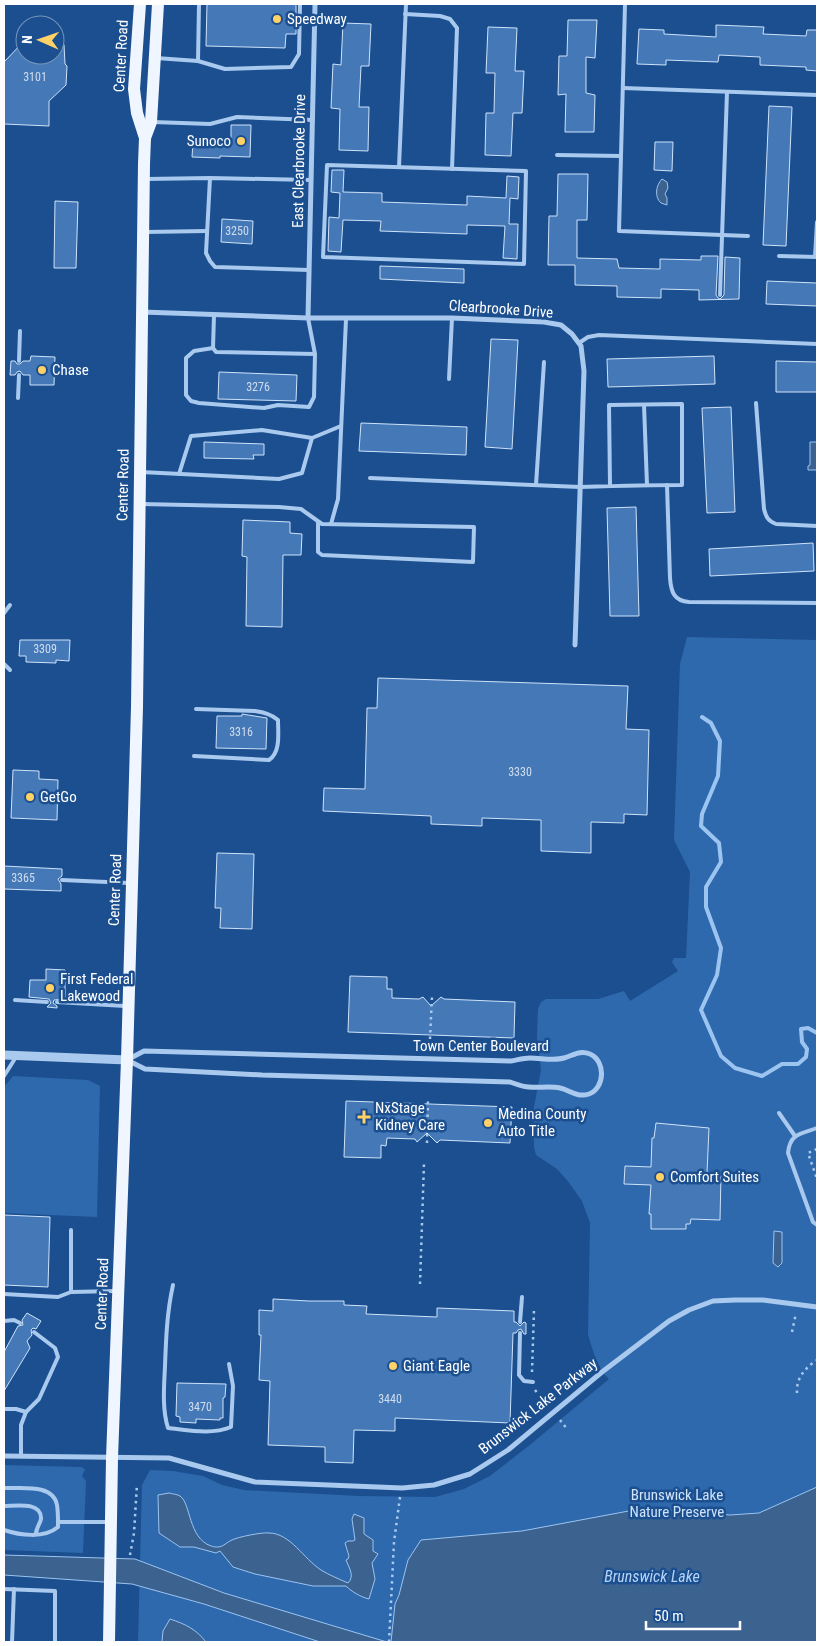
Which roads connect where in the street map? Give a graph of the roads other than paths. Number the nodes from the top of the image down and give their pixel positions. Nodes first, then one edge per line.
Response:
1 (140, 4) edge
2 (158, 4) edge
3 (199, 4) edge
4 (300, 4) edge
5 (316, 4) edge
6 (406, 4) edge
7 (625, 4) edge
8 (405, 14) junction
9 (154, 58) junction
10 (198, 61) junction
11 (623, 88) junction
12 (727, 92) junction
13 (817, 94) edge
14 (312, 120) junction
15 (151, 122) junction
16 (145, 138) junction
17 (557, 155) dead end
18 (621, 156) junction
19 (399, 167) junction
20 (452, 169) junction
21 (210, 178) junction
22 (144, 180) junction
23 (311, 180) junction
24 (817, 222) edge
25 (207, 231) junction
26 (144, 232) junction
27 (722, 235) junction
28 (748, 236) dead end
29 (779, 256) dead end
30 (816, 257) edge
31 (308, 270) junction
32 (720, 295) dead end
33 (141, 312) junction
34 (214, 315) junction
35 (308, 318) junction
36 (452, 318) junction
37 (346, 319) junction
38 (20, 331) dead end
39 (579, 343) junction
40 (817, 344) edge
41 (212, 348) junction
42 (315, 354) junction
43 (19, 361) dead end
44 (544, 362) dead end
45 (19, 375) dead end
46 (449, 379) dead end
47 (18, 398) dead end
48 (756, 403) dead end
49 (644, 404) junction
50 (341, 426) junction
51 (312, 438) junction
52 (140, 472) junction
53 (178, 474) junction
54 (370, 478) dead end
55 (536, 485) junction
56 (648, 485) junction
57 (668, 485) junction
58 (610, 486) junction
59 (580, 487) junction
60 (139, 504) junction
61 (318, 520) junction
62 (331, 524) junction
63 (817, 526) edge
64 (817, 603) edge
65 (10, 605) dead end
66 (4, 613) edge
67 (575, 645) dead end
68 (4, 664) edge
69 (10, 670) dead end
70 (196, 709) dead end
71 (194, 756) dead end
72 (62, 880) dead end
73 (131, 883) junction
74 (15, 1000) dead end
75 (47, 1002) dead end
76 (58, 1002) dead end
77 (128, 1006) junction
78 (4, 1055) edge
79 (17, 1056) junction
80 (127, 1060) junction
81 (4, 1076) edge
82 (779, 1113) dead end
83 (817, 1128) edge
84 (795, 1136) junction
85 (817, 1225) edge
86 (71, 1230) dead end
87 (173, 1285) dead end
88 (118, 1291) junction
89 (71, 1292) junction
90 (4, 1294) edge
91 (522, 1297) dead end
92 (817, 1306) edge
93 (4, 1321) edge
94 (520, 1322) dead end
95 (20, 1323) dead end
96 (34, 1332) dead end
97 (520, 1333) dead end
98 (229, 1364) dead end
99 (533, 1382) dead end
100 (4, 1408) edge
101 (26, 1412) junction
102 (4, 1456) edge
103 (21, 1456) junction
104 (112, 1458) junction
105 (4, 1488) edge
106 (4, 1506) edge
107 (58, 1522) junction
108 (111, 1522) junction
109 (4, 1530) edge
110 (36, 1534) junction
111 (4, 1589) edge
112 (14, 1589) junction
113 (12, 1642) edge
114 (55, 1642) edge
115 (109, 1642) edge

1 - 16 main road, Center Road
2 - 9 main road, Center Road
3 - 10 lane
4 - 10 lane
5 - 14 street, East Clearbrooke Drive
6 - 8 lane
7 - 11 lane
8 - 19 lane
8 - 20 lane
9 - 10 lane
9 - 15 main road, Center Road
11 - 12 lane
11 - 18 lane
12 - 13 lane
12 - 27 lane
14 - 15 lane
14 - 23 street, East Clearbrooke Drive
15 - 16 main road, Center Road
16 - 22 main road, Center Road
17 - 18 lane
18 - 27 lane
19 - 20 lane
19 - 20 lane
21 - 22 lane
21 - 23 lane
21 - 25 lane
22 - 26 main road, Center Road
23 - 31 street, East Clearbrooke Drive
24 - 30 lane
25 - 26 lane
25 - 31 lane
26 - 33 main road, Center Road
27 - 28 lane
27 - 32 lane
29 - 30 lane
31 - 35 street, East Clearbrooke Drive
33 - 34 street, Clearbrooke Drive
33 - 52 main road, Center Road
34 - 35 street, Clearbrooke Drive
34 - 41 lane
35 - 37 street, Clearbrooke Drive
35 - 42 lane
36 - 37 street, Clearbrooke Drive
36 - 39 street, Clearbrooke Drive
36 - 46 lane
37 - 50 lane
38 - 43 lane
39 - 40 lane
39 - 59 street
41 - 42 lane
41 - 42 lane
44 - 55 lane
45 - 47 lane
48 - 63 lane
49 - 56 lane
49 - 57 lane
49 - 58 lane
50 - 51 lane
50 - 62 lane
51 - 53 lane
51 - 53 lane
52 - 53 lane
52 - 60 main road, Center Road
54 - 55 lane
55 - 59 lane
56 - 57 lane
56 - 58 lane
57 - 64 lane
58 - 59 lane
59 - 67 street
60 - 61 lane
60 - 73 main road, Center Road
61 - 62 lane
61 - 62 lane
65 - 66 lane
68 - 69 lane
70 - 71 lane
72 - 73 lane
73 - 77 main road, Center Road
74 - 75 lane
76 - 77 lane
77 - 80 main road, Center Road
78 - 79 street
79 - 80 street
79 - 81 lane
80 - 80 street, Town Center Boulevard
80 - 88 main road, Center Road
82 - 84 lane
83 - 84 lane
84 - 85 lane
86 - 89 lane
87 - 98 lane
88 - 89 lane
88 - 104 main road, Center Road
89 - 90 lane
91 - 94 lane
92 - 104 street, Brunswick Lake Parkway
93 - 95 lane
96 - 101 lane
97 - 99 lane
100 - 101 lane
101 - 103 lane
102 - 103 street, Brunswick Lake Parkway
103 - 104 street, Brunswick Lake Parkway
104 - 108 main road, Center Road
105 - 107 lane
106 - 110 lane
107 - 108 lane
107 - 110 lane
108 - 115 main road, Center Road
109 - 110 lane
111 - 112 lane
112 - 113 lane
112 - 114 lane

